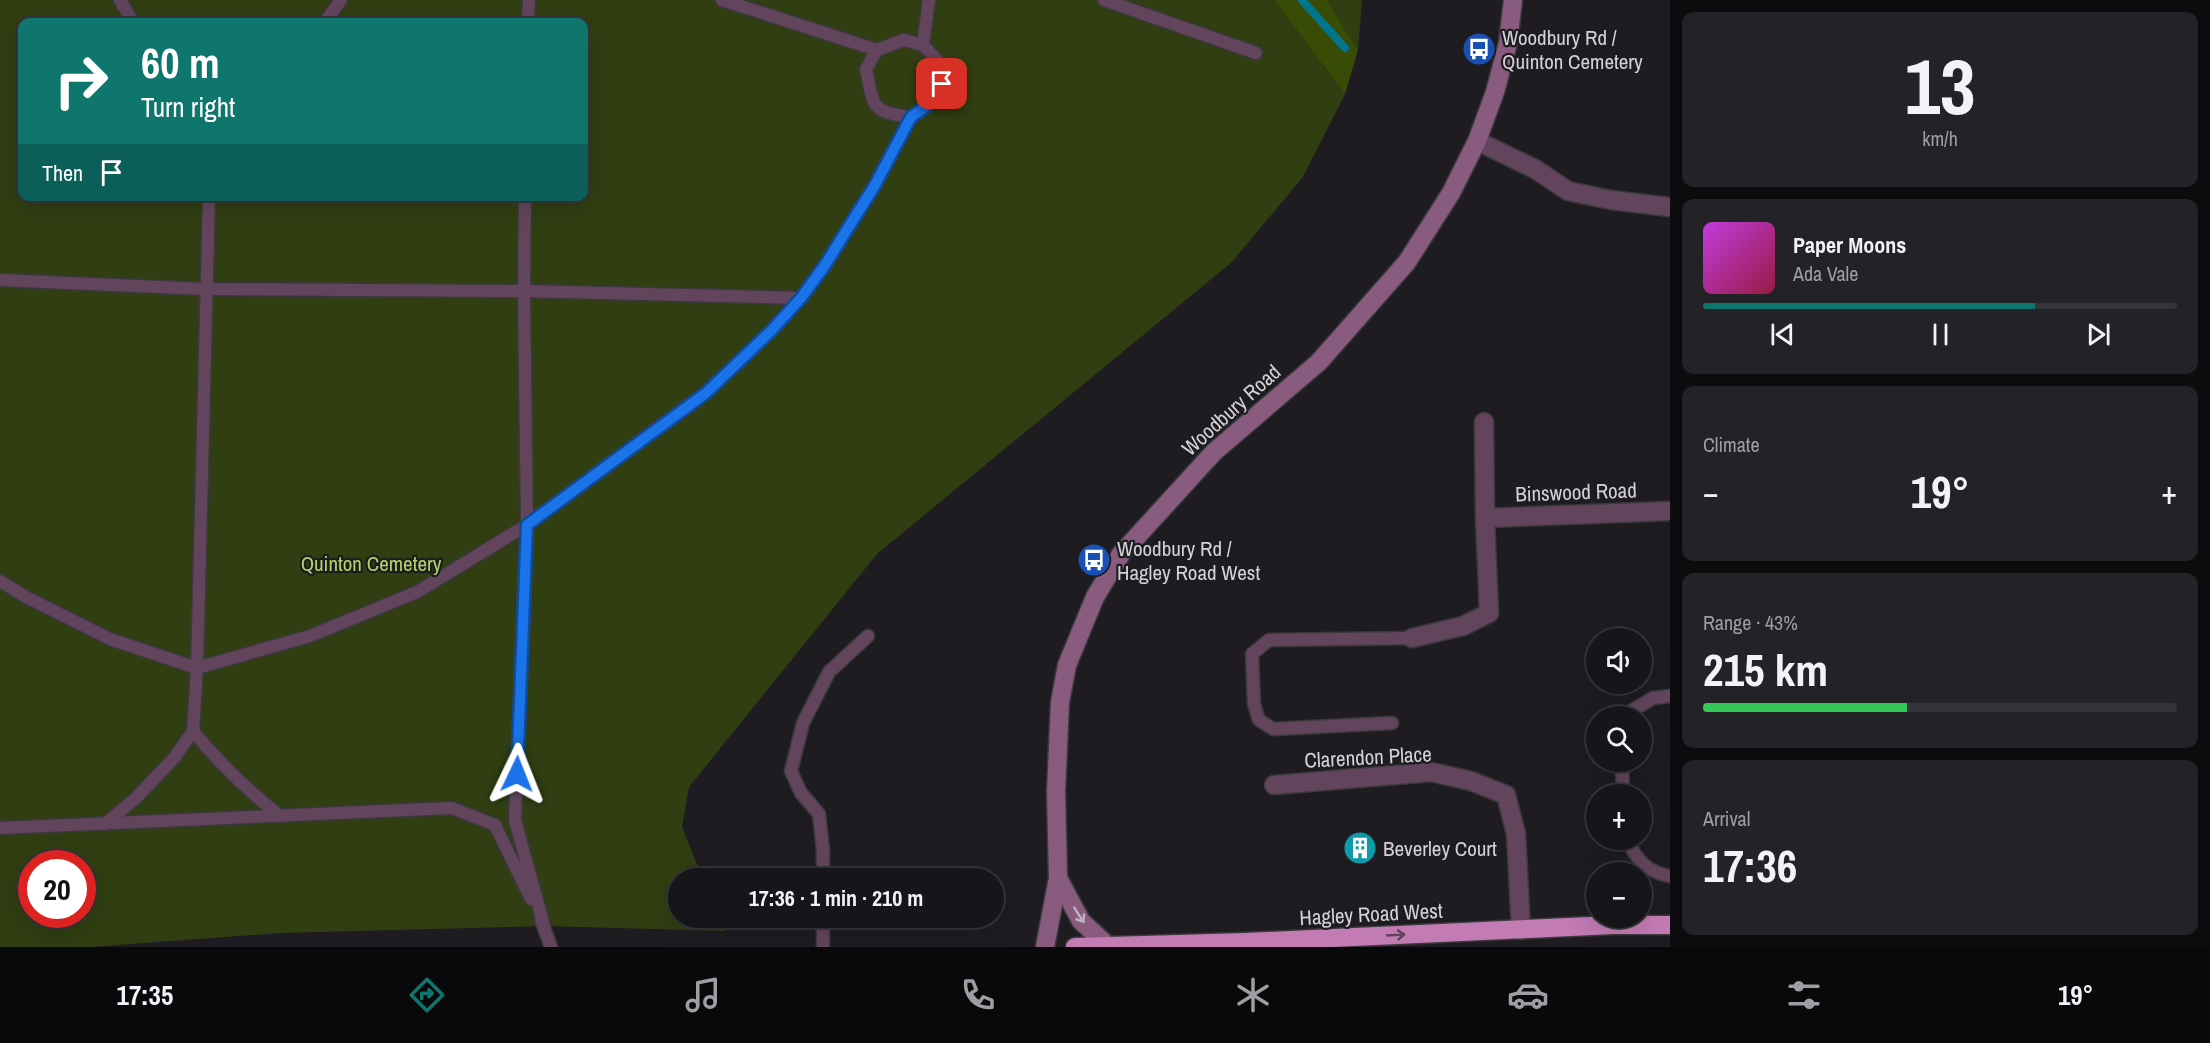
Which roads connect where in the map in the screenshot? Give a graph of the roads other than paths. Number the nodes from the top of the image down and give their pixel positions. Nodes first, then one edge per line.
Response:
1 (120, 0) edge
2 (341, 0) edge
3 (528, 0) edge
4 (722, 0) edge
5 (929, 0) edge
6 (1104, 0) edge
7 (1513, 0) edge
8 (131, 18) edge
9 (328, 18) edge
10 (528, 18) edge
11 (923, 45) junction
12 (877, 50) junction
13 (1256, 53) dead end
14 (911, 117) junction
15 (1477, 141) junction
16 (209, 201) edge
17 (525, 201) edge
18 (1670, 207) edge
19 (0, 280) edge
20 (205, 290) junction
21 (524, 291) junction
22 (801, 298) junction
23 (1485, 422) dead end
24 (1670, 511) edge
25 (1485, 518) junction
26 (527, 525) junction
27 (0, 581) edge
28 (867, 636) dead end
29 (1412, 638) joint
30 (196, 668) junction
31 (1670, 696) edge
32 (1640, 706) edge
33 (1392, 723) dead end
34 (193, 731) junction
35 (1274, 785) dead end
36 (280, 816) junction
37 (105, 824) junction
38 (0, 828) edge
39 (1632, 850) edge
40 (823, 868) edge
41 (1670, 876) edge
42 (1058, 878) junction
43 (1670, 925) edge
44 (544, 926) junction
45 (823, 928) edge
46 (1521, 930) junction
47 (1338, 938) junction
48 (551, 947) edge
49 (823, 947) edge
50 (1045, 947) edge
51 (1075, 947) edge
52 (1109, 947) edge
53 (1356, 947) edge

1 - 8 lane
2 - 9 lane
3 - 10 lane
4 - 12 lane
5 - 11 lane
6 - 13 lane
7 - 15 street, Woodbury Road
11 - 12 lane
11 - 14 lane
12 - 14 lane
14 - 22 lane
15 - 18 street
15 - 42 street, Woodbury Road
16 - 20 lane
17 - 21 lane
19 - 20 lane
20 - 21 lane
20 - 30 lane
21 - 22 lane
21 - 26 lane
22 - 26 lane
23 - 25 street, Binswood Road
24 - 25 street, Binswood Road
25 - 29 street, Binswood Road
26 - 30 lane
26 - 44 lane
27 - 30 lane
28 - 40 lane
29 - 33 lane
30 - 34 lane
31 - 32 lane
34 - 36 lane
34 - 37 lane
35 - 46 street, Clarendon Place
36 - 37 lane
36 - 44 lane
37 - 38 lane
39 - 41 lane
42 - 50 street, Woodbury Road
42 -> 52 street, Woodbury Road
43 - 46 highway, Hagley Road West
44 - 48 lane
45 - 49 lane
47 -> 46 highway, Hagley Road West
47 - 52 highway, Hagley Road West
47 - 53 street
51 - 52 highway, Hagley Road West

